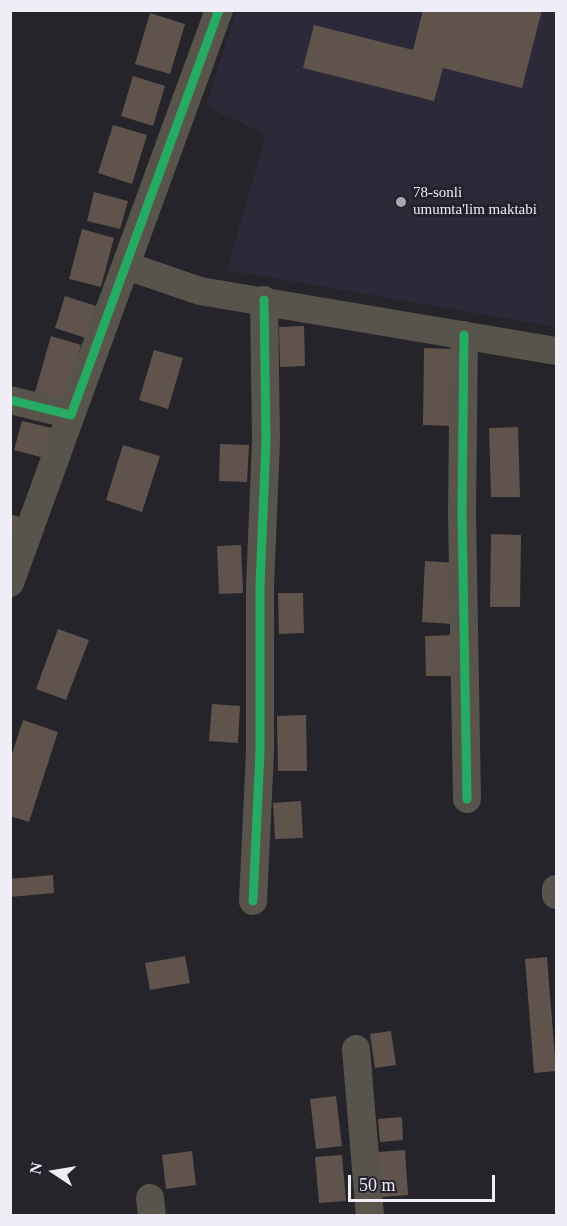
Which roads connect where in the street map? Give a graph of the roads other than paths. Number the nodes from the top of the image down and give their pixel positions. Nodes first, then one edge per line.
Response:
1 (219, 10) edge
2 (127, 266) junction
3 (264, 300) junction
4 (464, 335) junction
5 (556, 351) edge
6 (10, 400) edge
7 (71, 415) junction
8 (10, 583) edge
9 (467, 799) dead end
10 (556, 889) edge
11 (556, 895) edge
12 (253, 901) dead end
13 (356, 1049) dead end
14 (370, 1215) edge

1 - 2 street
2 - 3 street
2 - 7 street
3 - 4 street
3 - 12 street
4 - 5 street
4 - 9 street
6 - 7 street
7 - 8 street
10 - 11 street
13 - 14 street

